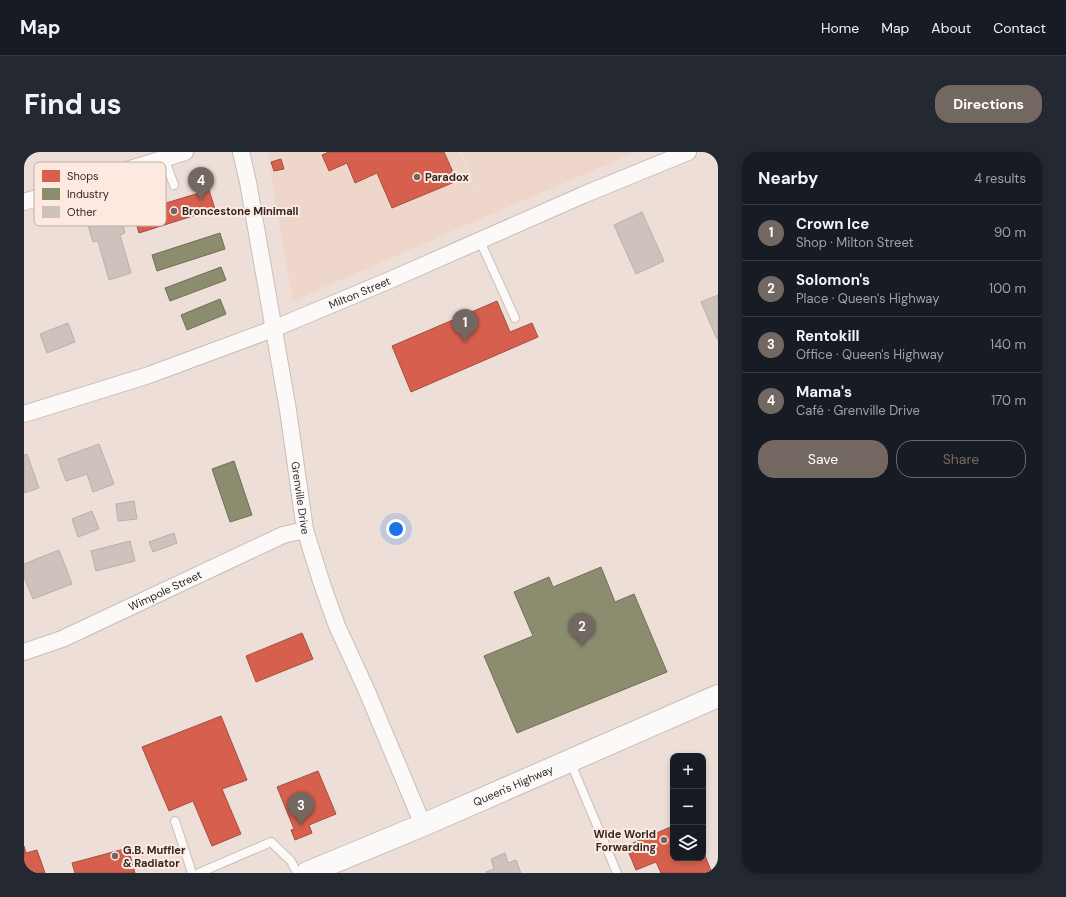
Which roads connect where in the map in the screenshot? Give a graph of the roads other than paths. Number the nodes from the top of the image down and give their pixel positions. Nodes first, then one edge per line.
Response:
1 (184, 152) edge
2 (241, 152) edge
3 (688, 152) edge
4 (164, 158) junction
5 (151, 162) edge
6 (165, 162) edge
7 (166, 163) edge
8 (174, 185) dead end
9 (34, 199) edge
10 (24, 202) edge
11 (480, 241) junction
12 (515, 318) dead end
13 (273, 329) junction
14 (24, 414) edge
15 (305, 530) junction
16 (24, 652) edge
17 (718, 696) edge
18 (570, 761) junction
19 (175, 821) dead end
20 (422, 825) junction
21 (192, 873) edge
22 (199, 873) edge
23 (297, 873) edge
24 (307, 873) edge
25 (617, 873) edge

1 - 4 street
2 - 13 street, Grenville Drive
3 - 11 street, Milton Street
4 - 5 street
4 - 6 lane
7 - 8 lane
9 - 10 street
11 - 12 lane
11 - 13 street, Milton Street
13 - 14 street, Milton Street
13 - 15 street, Grenville Drive
15 - 16 street, Wimpole Street
15 - 20 street, Grenville Drive
17 - 18 main road, Queen's Highway
18 - 20 main road, Queen's Highway
18 - 25 lane
19 - 21 lane
20 - 24 main road, Queen's Highway
22 - 23 lane

